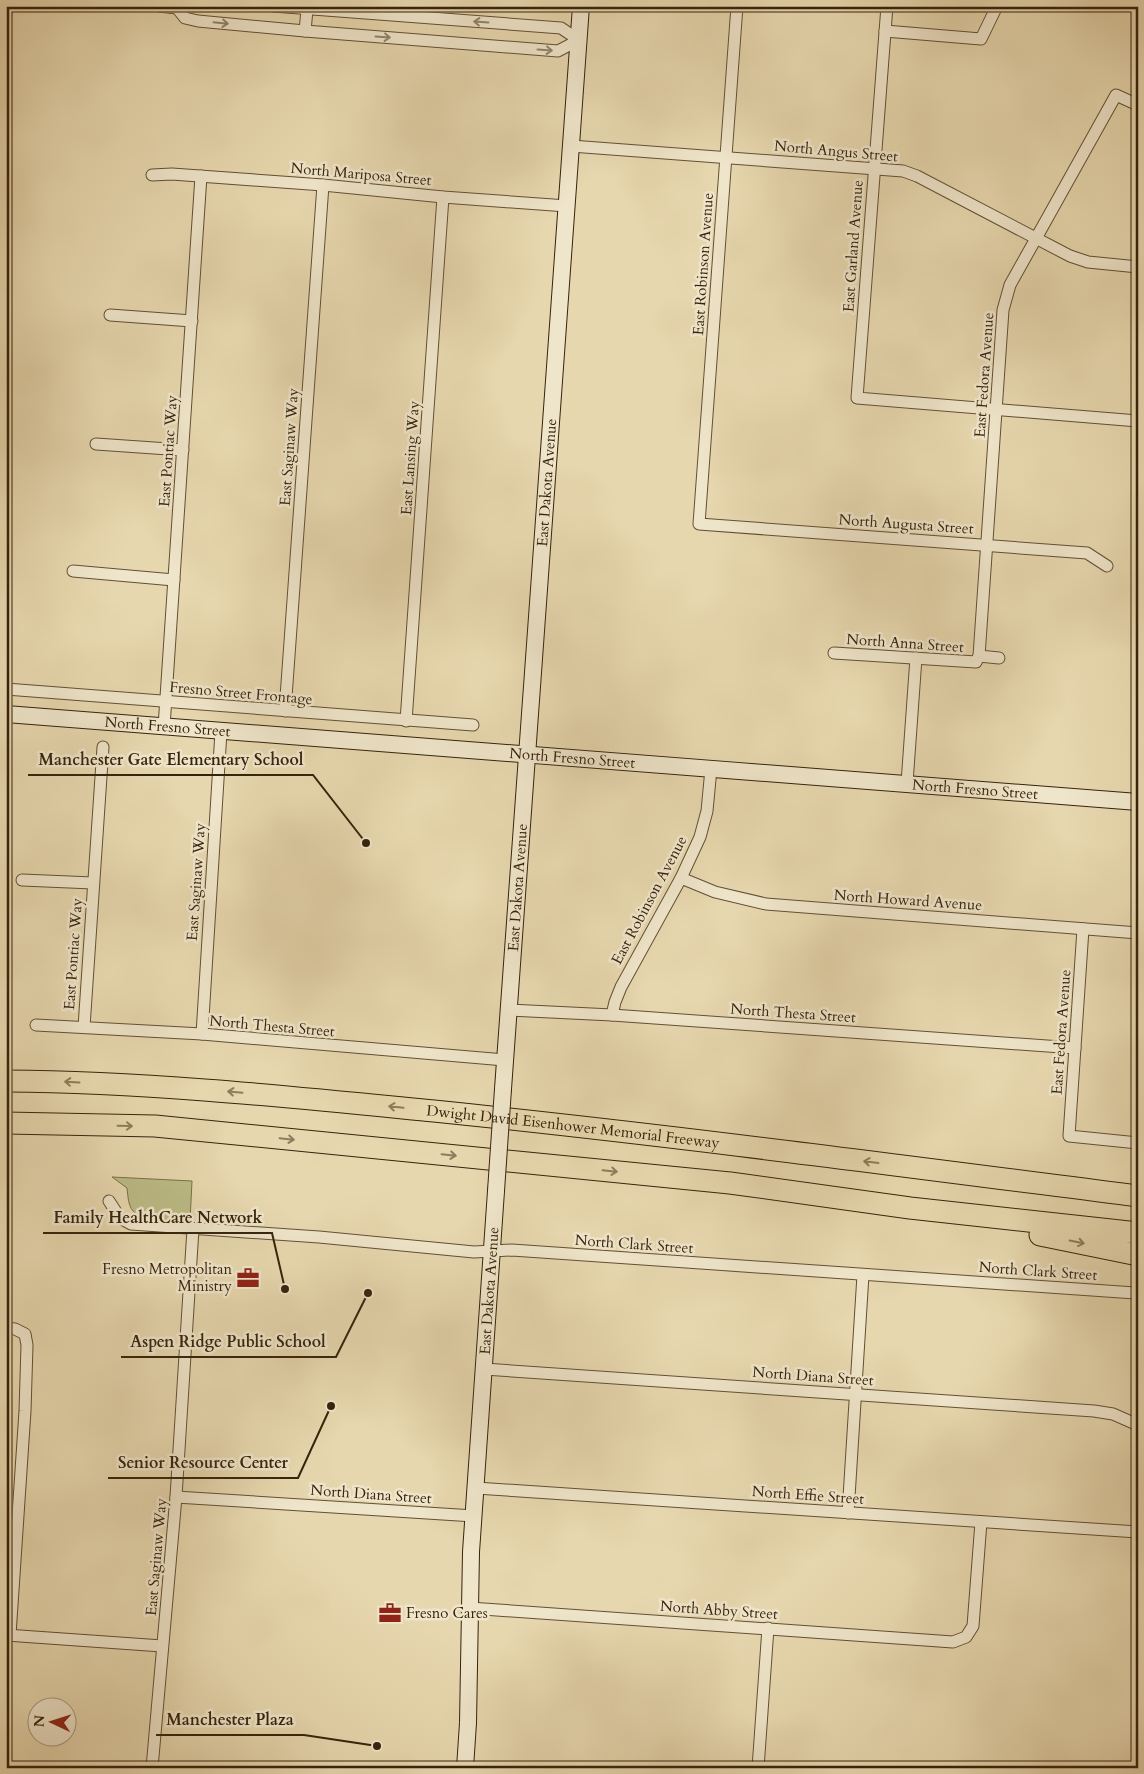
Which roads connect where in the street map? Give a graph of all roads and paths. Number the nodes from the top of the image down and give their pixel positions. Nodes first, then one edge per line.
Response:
1 (7, 6) edge
2 (159, 6) edge
3 (273, 6) edge
4 (581, 6) edge
5 (737, 6) edge
6 (887, 6) edge
7 (997, 6) edge
8 (178, 7) edge
9 (308, 7) edge
10 (6, 14) edge
11 (885, 31) junction
12 (306, 32) junction
13 (579, 40) junction
14 (1138, 105) edge
15 (571, 146) junction
16 (726, 157) junction
17 (874, 169) junction
18 (152, 176) dead end
19 (201, 176) junction
20 (323, 185) junction
21 (443, 197) junction
22 (567, 206) junction
23 (1036, 238) junction
24 (1138, 267) edge
25 (110, 315) dead end
26 (192, 321) junction
27 (996, 409) junction
28 (1138, 421) edge
29 (96, 444) dead end
30 (183, 450) junction
31 (699, 524) joint
32 (986, 545) junction
33 (1107, 566) dead end
34 (73, 571) dead end
35 (174, 580) junction
36 (834, 653) dead end
37 (979, 656) junction
38 (916, 658) junction
39 (999, 658) dead end
40 (6, 689) edge
41 (166, 702) junction
42 (285, 711) junction
43 (6, 714) edge
44 (406, 721) junction
45 (473, 725) dead end
46 (164, 727) junction
47 (221, 732) junction
48 (104, 747) dead end
49 (526, 754) junction
50 (711, 769) junction
51 (907, 783) junction
52 (1138, 802) edge
53 (681, 878) junction
54 (22, 880) dead end
55 (93, 883) junction
56 (1083, 929) junction
57 (1138, 933) edge
58 (509, 1010) junction
59 (612, 1015) junction
60 (36, 1025) dead end
61 (84, 1027) junction
62 (202, 1034) junction
63 (1075, 1048) junction
64 (505, 1060) junction
65 (6, 1081) edge
66 (6, 1123) edge
67 (1138, 1143) edge
68 (919, 1168) junction
69 (1138, 1181) edge
70 (1138, 1196) edge
71 (109, 1201) dead end
72 (910, 1208) junction
73 (193, 1229) junction
74 (1138, 1233) edge
75 (491, 1251) junction
76 (1138, 1255) edge
77 (863, 1275) junction
78 (1137, 1293) edge
79 (6, 1328) edge
80 (484, 1369) junction
81 (856, 1394) junction
82 (1138, 1425) edge
83 (476, 1488) junction
84 (176, 1497) junction
85 (848, 1513) junction
86 (474, 1516) junction
87 (981, 1522) junction
88 (1138, 1532) edge
89 (469, 1608) junction
90 (768, 1628) junction
91 (8, 1635) edge
92 (162, 1646) junction
93 (152, 1768) edge
94 (465, 1768) edge
95 (758, 1768) edge

1 - 10 street
2 - 8 street
3 - 9 street
4 - 13 street, East Dakota Avenue
5 - 16 street, East Robinson Avenue
6 - 11 street, East Garland Avenue
7 - 11 street
8 -> 12 street
9 - 12 street
13 -> 9 street
11 - 17 street, East Garland Avenue
12 -> 13 street
13 - 15 street, East Dakota Avenue
14 - 23 street, East Fedora Avenue
15 - 16 street, North Angus Street
15 - 22 street, East Dakota Avenue
16 - 17 street, North Angus Street
16 - 31 street, East Robinson Avenue
17 - 23 street, North Angus Street
17 - 27 street, East Garland Avenue
18 - 19 street, North Mariposa Street
19 - 20 street, North Mariposa Street
19 - 26 street, East Pontiac Way
20 - 21 street, North Mariposa Street
20 - 42 street, East Saginaw Way
21 - 22 street, North Mariposa Street
21 - 44 street, East Lansing Way
22 - 49 street, East Dakota Avenue
23 - 24 street, North Angus Street
23 - 27 street, East Fedora Avenue
25 - 26 street
26 - 30 street, East Pontiac Way
27 - 28 street
27 - 32 street, East Fedora Avenue
29 - 30 street
30 - 35 street, East Pontiac Way
31 - 32 street, North Augusta Street
32 - 33 street, North Augusta Street
32 - 37 street, East Fedora Avenue
34 - 35 street
35 - 41 street, East Pontiac Way
36 - 38 street, North Anna Street
37 - 38 street, North Anna Street
37 - 39 street, North Anna Street
38 - 51 street
40 - 41 street, Fresno Street Frontage
41 - 42 street, Fresno Street Frontage
41 - 46 street, East Pontiac Way
42 - 44 street, Fresno Street Frontage
43 - 46 street, North Fresno Street
44 - 45 street, Fresno Street Frontage
46 - 47 street, North Fresno Street
47 - 49 street, North Fresno Street
47 - 62 street, East Saginaw Way
48 - 55 street, East Pontiac Way
49 - 50 street, North Fresno Street
49 - 58 street, East Dakota Avenue
50 - 51 street, North Fresno Street
50 - 53 street, East Robinson Avenue
51 - 52 street, North Fresno Street
53 - 56 street, North Howard Avenue
53 - 59 street, East Robinson Avenue
54 - 55 street, East Pontiac Way
55 - 61 street, East Pontiac Way
56 - 57 street, North Howard Avenue
56 - 63 street, East Fedora Avenue
58 - 59 street, North Thesta Street
58 - 64 street, East Dakota Avenue
59 - 63 street, North Thesta Street
60 - 61 street, North Thesta Street
61 - 62 street, North Thesta Street
62 - 64 street, North Thesta Street
63 - 67 street, East Fedora Avenue
64 - 75 street, East Dakota Avenue, bridge
68 -> 65 highway, Dwight David Eisenhower Memorial Freeway
66 -> 72 highway
68 - 69 highway
68 - 70 highway, Dwight David Eisenhower Memorial Freeway
71 - 73 street, North Clark Street
72 - 74 highway
72 -> 76 highway
73 - 75 street, North Clark Street
73 - 84 street, East Saginaw Way
75 - 77 street, North Clark Street
75 - 80 street, East Dakota Avenue
77 - 78 street, North Clark Street
77 - 81 street
79 - 91 street
80 - 81 street, North Diana Street
80 - 83 street, East Dakota Avenue
81 - 82 street, North Diana Street
81 - 85 street
83 - 85 street, North Effie Street
83 - 86 street, East Dakota Avenue
84 - 86 street, North Diana Street
84 - 92 street, East Saginaw Way
85 - 87 street, North Effie Street
86 - 89 street, East Dakota Avenue
87 - 88 street, North Effie Street
87 - 90 street, North Abby Street
89 - 90 street, North Abby Street
89 - 94 street, East Dakota Avenue
90 - 95 street
91 - 92 street
92 - 93 street, East Saginaw Way

